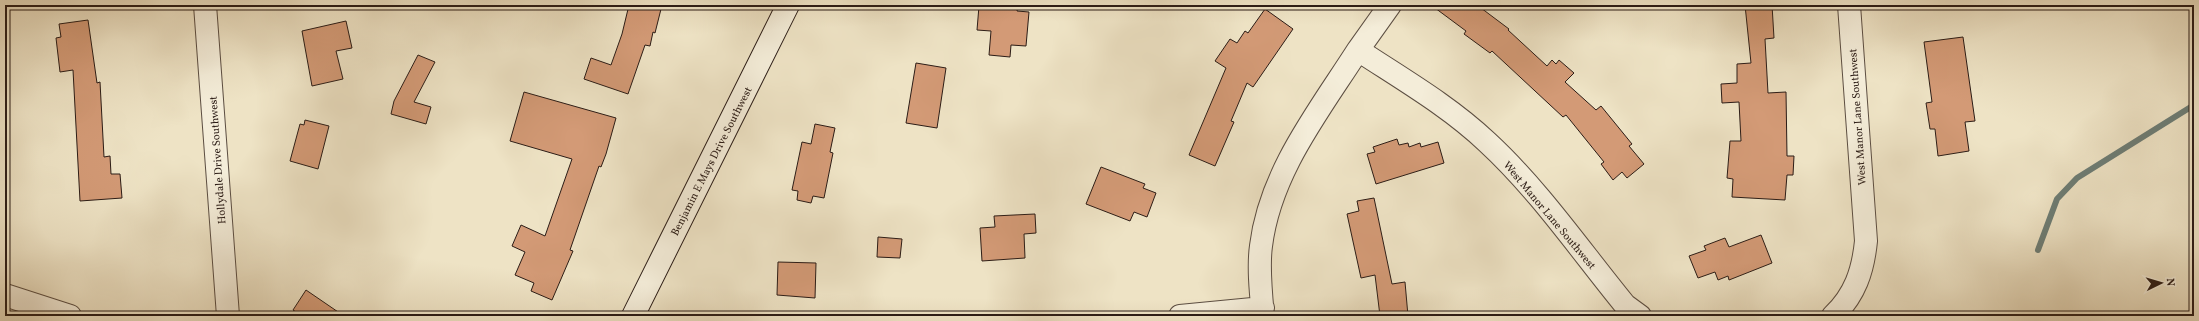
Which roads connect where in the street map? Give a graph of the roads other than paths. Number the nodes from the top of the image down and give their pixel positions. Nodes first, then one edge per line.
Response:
1 (205, 5) edge
2 (788, 5) edge
3 (1390, 5) edge
4 (1849, 5) edge
5 (1358, 50) junction
6 (5, 295) edge
7 (1263, 312) edge
8 (70, 316) edge
9 (228, 316) edge
10 (633, 316) edge
11 (1180, 316) edge
12 (1640, 316) edge
13 (1833, 316) edge

1 - 9 street, Hollydale Drive Southwest
2 - 10 street, Benjamin E Mays Drive Southwest
3 - 5 street
4 - 13 street, West Manor Lane Southwest
5 - 7 street
5 - 12 street, West Manor Lane Southwest
6 - 8 street
7 - 11 street

